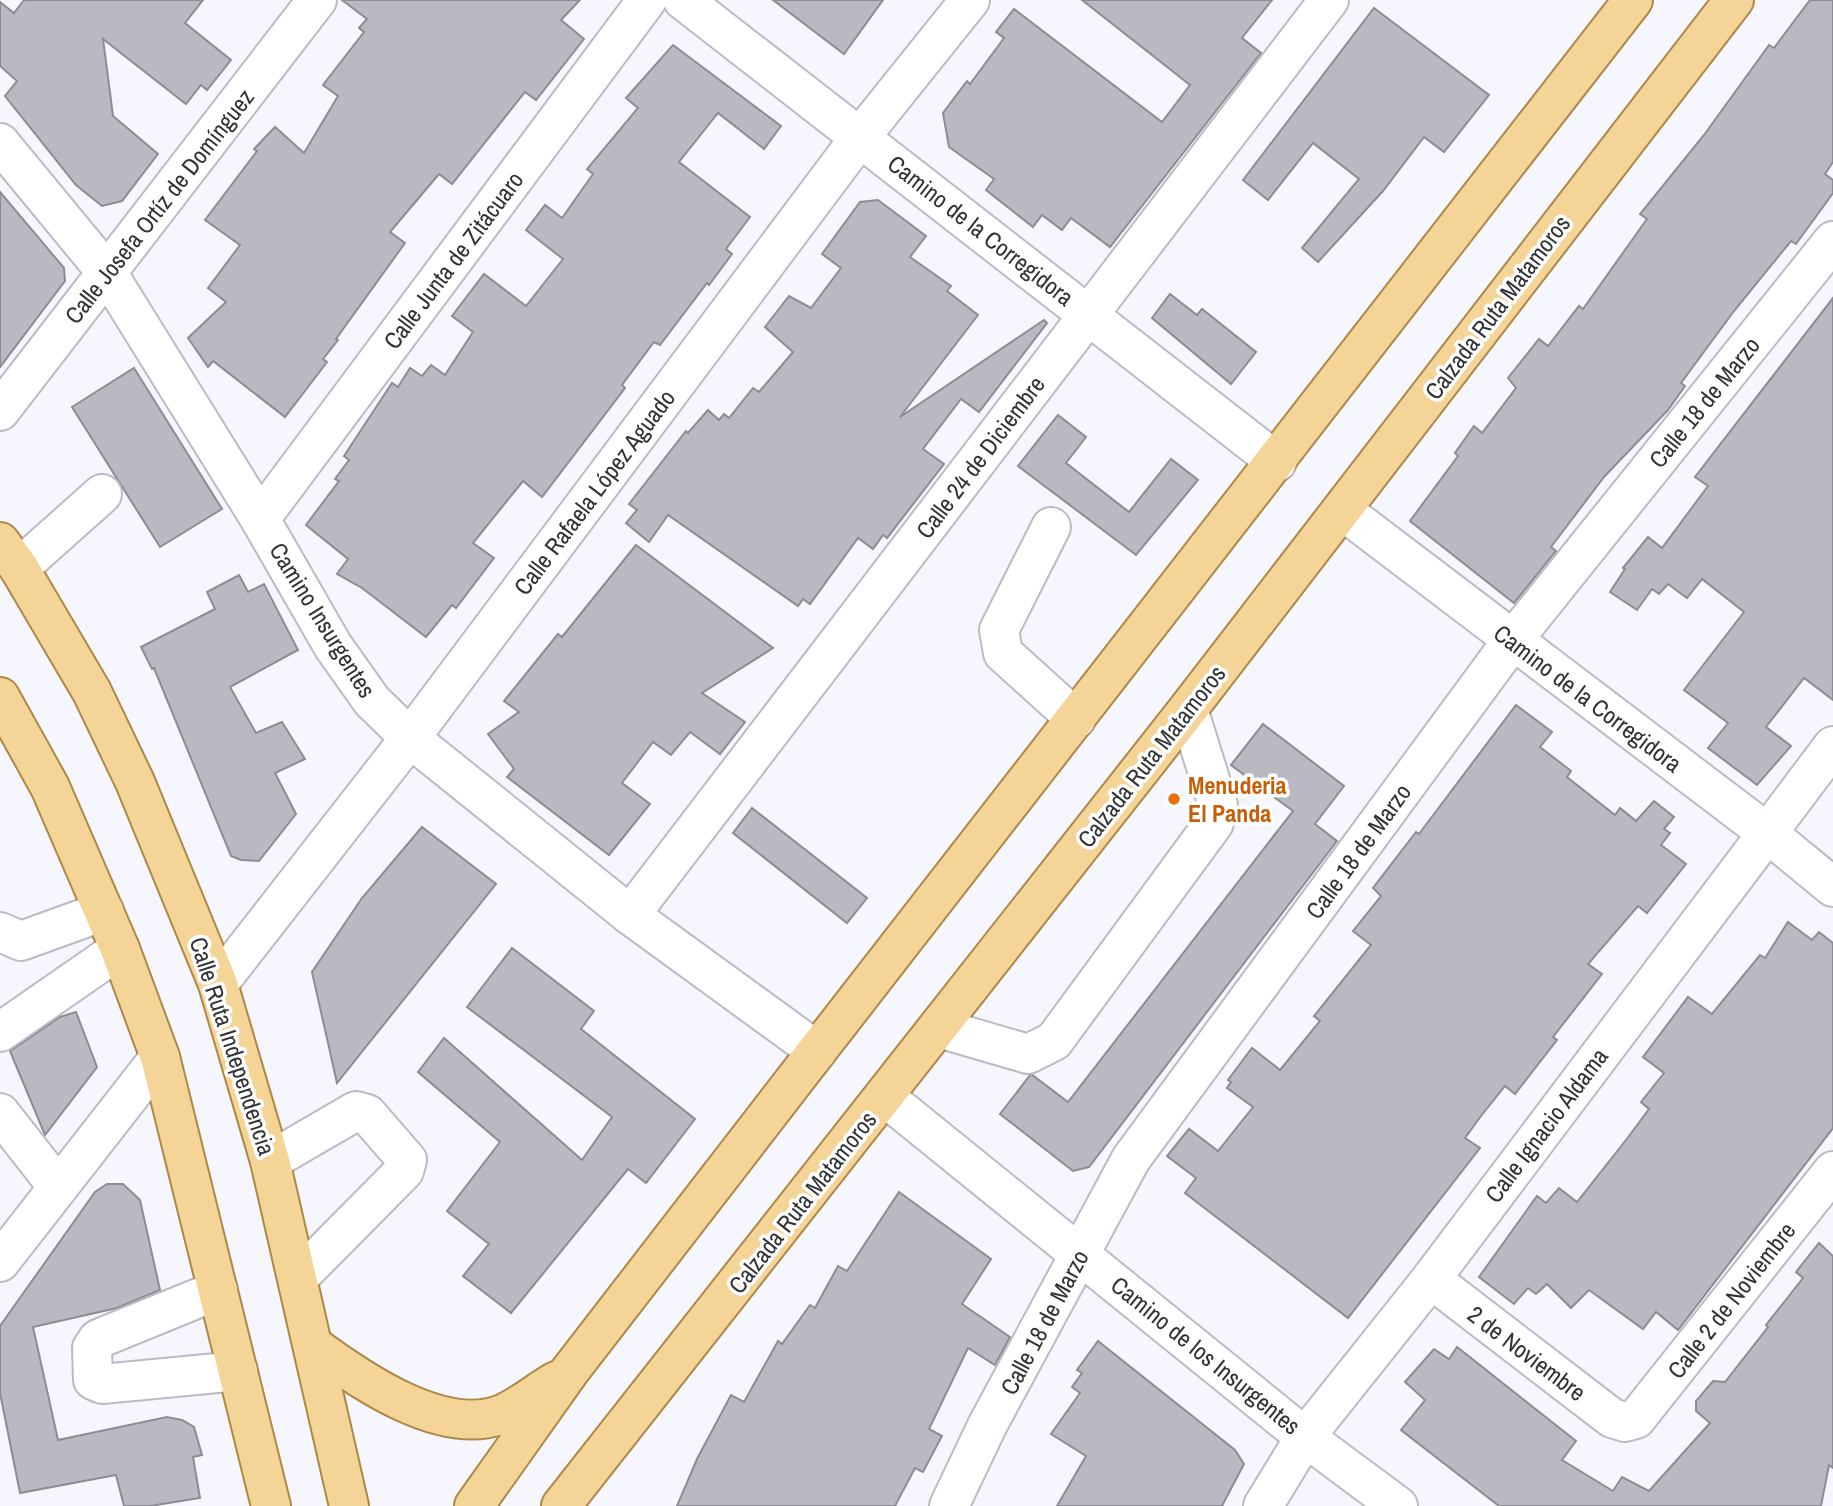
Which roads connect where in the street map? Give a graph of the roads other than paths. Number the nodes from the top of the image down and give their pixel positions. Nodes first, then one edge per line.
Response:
1 (317, 0) edge
2 (647, 0) edge
3 (683, 0) edge
4 (970, 0) edge
5 (1329, 0) edge
6 (1633, 0) edge
7 (1734, 0) edge
8 (861, 136) junction
9 (0, 143) edge
10 (1833, 241) edge
11 (108, 274) junction
12 (1089, 314) junction
13 (0, 411) edge
14 (1278, 461) junction
15 (102, 494) dead end
16 (1342, 510) junction
17 (260, 519) junction
18 (1051, 527) dead end
19 (10, 555) edge
20 (1512, 641) junction
21 (0, 697) edge
22 (1188, 709) junction
23 (1076, 719) junction
24 (410, 738) junction
25 (1833, 746) edge
26 (1766, 832) junction
27 (1833, 887) edge
28 (104, 911) junction
29 (630, 915) junction
30 (0, 932) edge
31 (120, 949) junction
32 (218, 984) junction
33 (939, 1028) junction
34 (0, 1032) edge
35 (817, 1051) junction
36 (160, 1057) junction
37 (885, 1097) junction
38 (0, 1113) edge
39 (270, 1161) junction
40 (1833, 1171) edge
41 (58, 1187) junction
42 (1081, 1253) junction
43 (0, 1262) edge
44 (298, 1278) junction
45 (1430, 1279) junction
46 (218, 1290) junction
47 (314, 1347) junction
48 (238, 1371) junction
49 (569, 1372) junction
50 (1625, 1422) joint
51 (1306, 1437) junction
52 (567, 1501) edge
53 (271, 1506) edge
54 (349, 1506) edge
55 (474, 1506) edge
56 (950, 1506) edge
57 (1263, 1506) edge
58 (1398, 1506) edge

1 - 11 street, Calle Josefa Ortíz de Domínguez
2 - 17 street, Calle Junta de Zitácuaro
3 - 8 street, Camino de la Corregidora
4 - 8 street, Calle Rafaela López Aguado
5 - 12 street, Calle 24 de Diciembre
6 - 14 main road
7 - 16 main road, Calzada Ruta Matamoros
8 - 12 street, Camino de la Corregidora
8 - 24 street, Calle Rafaela López Aguado
9 - 11 street, Camino Insurgentes
10 - 20 street, Calle 18 de Marzo
11 - 13 street, Calle Josefa Ortíz de Domínguez
11 - 17 street, Camino Insurgentes
12 - 14 street, Camino de la Corregidora
12 - 29 street, Calle 24 de Diciembre
14 - 23 main road
15 - 19 street
16 - 20 street, Camino de la Corregidora
16 - 22 main road, Calzada Ruta Matamoros
17 - 24 street, Camino Insurgentes
18 - 23 street
19 - 32 main road, Calle Ruta Independencia
20 - 26 street, Camino de la Corregidora
20 - 42 street, Calle 18 de Marzo
21 - 28 main road
22 - 33 main road, Calzada Ruta Matamoros
22 - 33 street
23 - 35 main road
24 - 29 street, Camino Insurgentes
24 - 32 street, Calle Rafaela López Aguado
25 - 26 street, Calle Ignacio Aldama
26 - 27 street, Camino de la Corregidora
26 - 45 street, Calle Ignacio Aldama
28 - 30 street
28 - 31 main road
29 - 35 street, Camino Insurgentes
31 - 34 street
31 - 36 main road
32 - 39 main road, Calle Ruta Independencia
33 - 37 main road, Calzada Ruta Matamoros
35 - 49 main road
36 - 41 street
36 - 46 main road
37 - 42 street, Camino de los Insurgentes
37 - 52 main road, Calzada Ruta Matamoros
38 - 41 street
39 - 44 main road, Calle Ruta Independencia
39 - 44 street
40 - 50 street, Calle 2 de Noviembre
41 - 43 street
42 - 51 street, Camino de los Insurgentes
42 - 56 street, Calle 18 de Marzo
44 - 47 main road, Calle Ruta Independencia
45 - 50 street, 2 de Noviembre
45 - 51 street, Calle Ignacio Aldama
46 - 48 main road
46 - 48 street
47 - 49 main road
47 - 54 main road, Calle Ruta Independencia
48 - 53 main road
49 - 55 main road
51 - 57 street, Calle Ignacio Aldama
51 - 58 street, Camino de los Insurgentes

